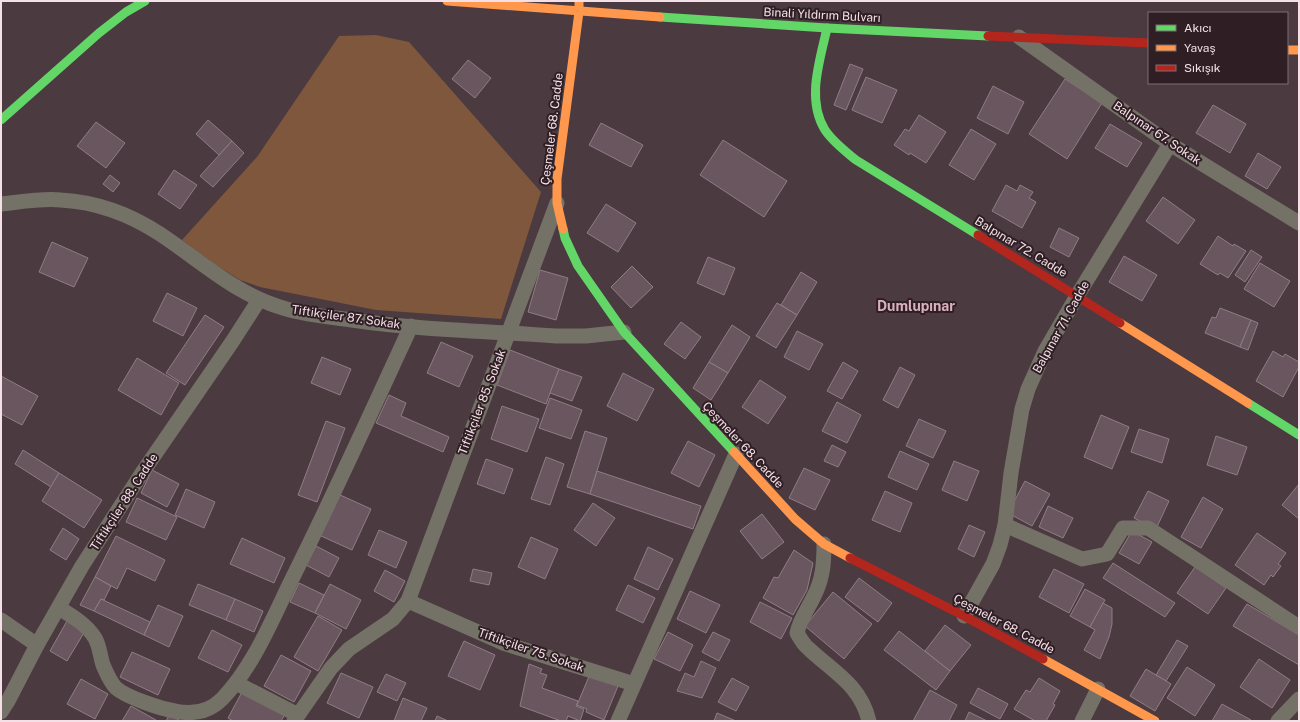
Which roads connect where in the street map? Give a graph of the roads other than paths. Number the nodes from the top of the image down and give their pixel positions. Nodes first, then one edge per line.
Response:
1 (145, 1) edge
2 (447, 1) edge
3 (579, 1) edge
4 (579, 12) junction
5 (827, 28) junction
6 (1019, 37) junction
7 (1148, 43) edge
8 (1288, 50) edge
9 (1299, 50) edge
10 (1, 120) edge
11 (1170, 144) junction
12 (557, 203) junction
13 (1, 204) edge
14 (1299, 223) edge
15 (1077, 296) junction
16 (259, 300) junction
17 (411, 326) junction
18 (508, 332) junction
19 (624, 332) junction
20 (1299, 435) edge
21 (736, 454) junction
22 (1005, 525) junction
23 (824, 544) junction
24 (408, 601) junction
25 (59, 608) junction
26 (964, 616) junction
27 (1, 620) edge
28 (1299, 626) edge
29 (37, 645) junction
30 (236, 683) junction
31 (634, 684) junction
32 (1098, 689) junction
33 (1299, 699) edge
34 (1, 712) edge
35 (296, 718) edge
36 (618, 721) edge
37 (869, 721) edge
38 (1082, 721) edge
39 (1155, 721) edge
40 (1278, 721) edge

1 - 10 street
2 - 4 street, Binali Yıldırım Bulvarı
3 - 4 street, Çeşmeler 68. Cadde
4 - 5 street, Binali Yıldırım Bulvarı
4 - 12 street, Çeşmeler 68. Cadde
5 - 6 street, Binali Yıldırım Bulvarı
5 - 15 street, Balpınar 72. Cadde
6 - 7 street, Binali Yıldırım Bulvarı
6 - 11 street, Balpınar 67. Sokak
8 - 9 street
11 - 14 street, Balpınar 67. Sokak
11 - 15 street, Balpınar 71. Cadde
12 - 18 street, Tiftikçiler 85. Sokak
12 - 19 street, Çeşmeler 68. Cadde
13 - 16 street, Tiftikçiler 87. Sokak
15 - 20 street, Balpınar 72. Cadde
15 - 22 street, Balpınar 71. Cadde
16 - 17 street, Tiftikçiler 87. Sokak
16 - 25 street, Tiftikçiler 88. Cadde
17 - 18 street, Tiftikçiler 87. Sokak
17 - 30 street
18 - 19 street, Tiftikçiler 87. Sokak
18 - 24 street, Tiftikçiler 85. Sokak
19 - 21 street, Çeşmeler 68. Cadde
21 - 23 street, Çeşmeler 68. Cadde
21 - 31 street
22 - 26 street, Balpınar 71. Cadde
22 - 28 street
23 - 26 street, Çeşmeler 68. Cadde
23 - 37 street
24 - 31 street, Tiftikçiler 75. Sokak
24 - 35 street
25 - 29 street, Tiftikçiler 88. Cadde
25 - 30 street
26 - 32 street, Çeşmeler 68. Cadde
27 - 29 street
29 - 34 street, Tiftikçiler 88. Cadde
30 - 35 street
31 - 36 street
32 - 38 street
32 - 39 street, Çeşmeler 68. Cadde
33 - 40 street

